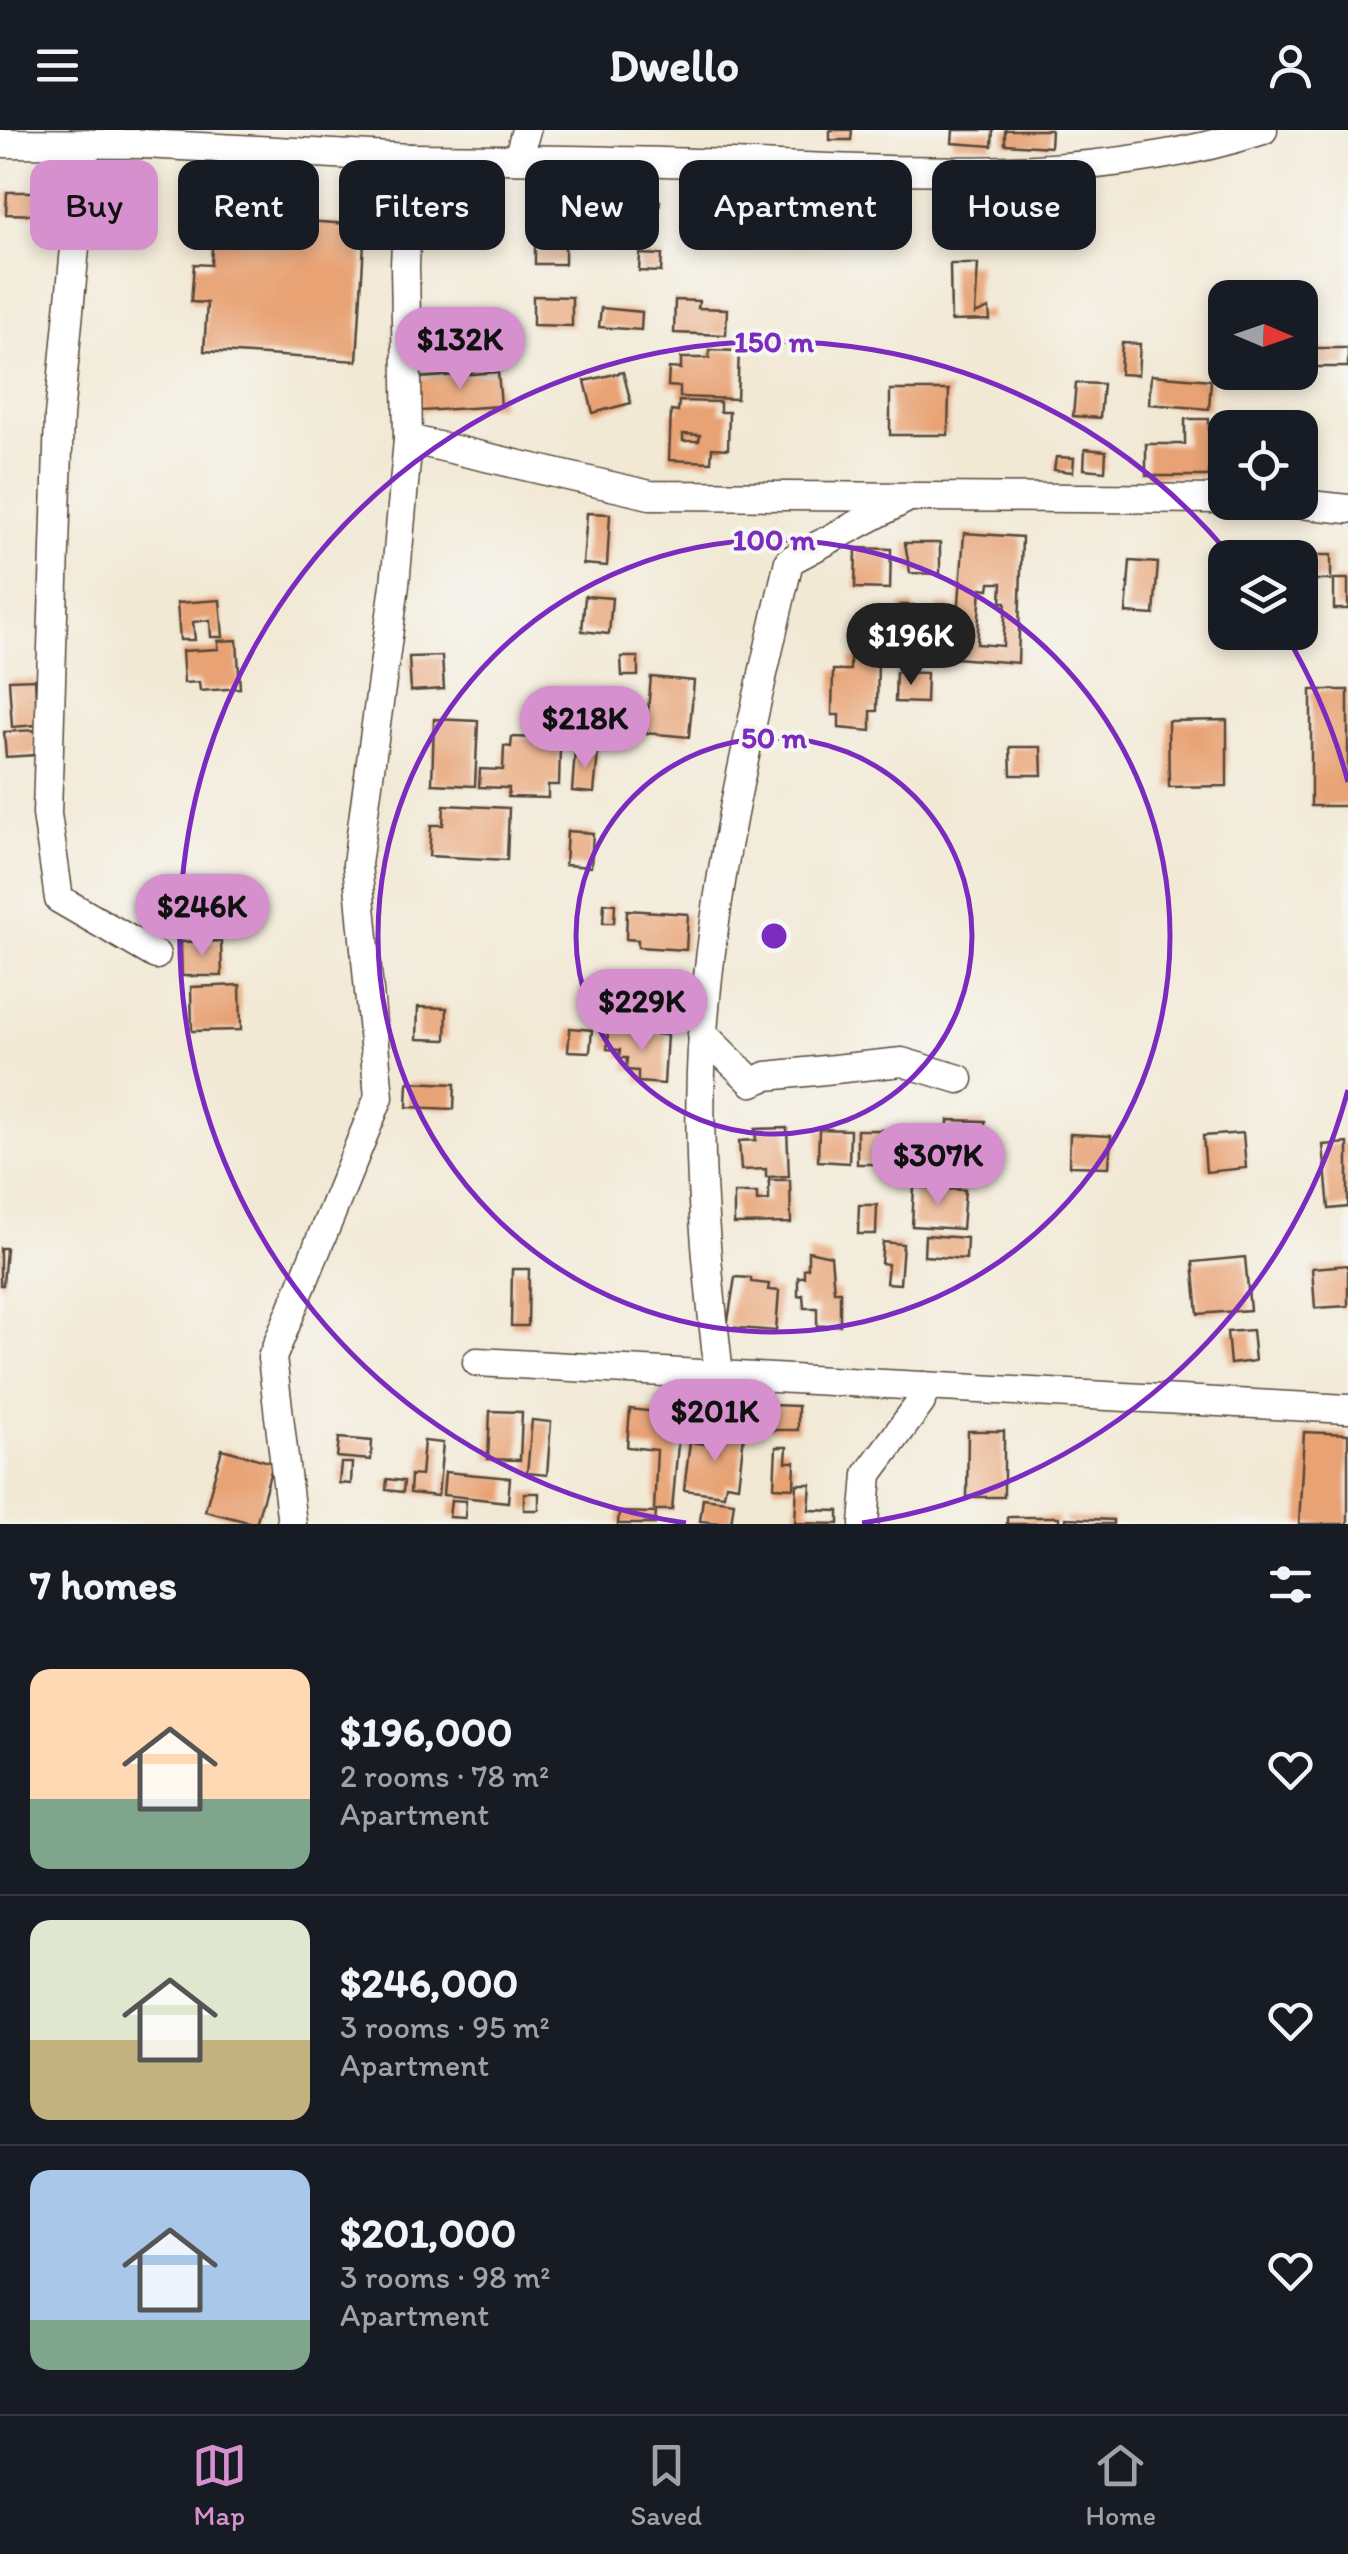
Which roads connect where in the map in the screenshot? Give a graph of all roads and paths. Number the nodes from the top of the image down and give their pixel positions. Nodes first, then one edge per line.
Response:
1 (526, 130) edge
2 (1263, 130) edge
3 (0, 143) edge
4 (85, 143) junction
5 (410, 158) junction
6 (518, 159) junction
7 (408, 439) junction
8 (914, 495) junction
9 (1208, 499) edge
10 (1318, 506) edge
11 (1348, 509) edge
12 (156, 954) dead end
13 (702, 1034) junction
14 (959, 1079) dead end
15 (477, 1362) dead end
16 (719, 1374) junction
17 (923, 1386) junction
18 (1348, 1408) edge
19 (292, 1524) edge
20 (864, 1524) edge

1 - 6 street
2 - 6 street
3 - 4 street
4 - 5 street
4 - 12 street
5 - 6 street
5 - 7 street
7 - 8 street
7 - 19 street
8 - 9 street
8 - 13 street
10 - 11 street
13 - 14 street
13 - 16 street
15 - 16 street
16 - 17 street
17 - 18 street
17 - 20 street

